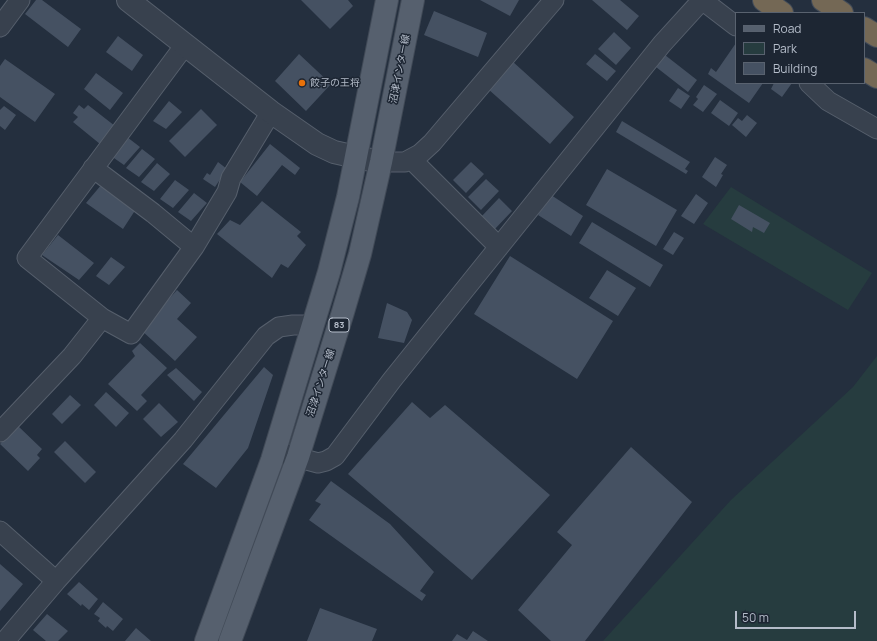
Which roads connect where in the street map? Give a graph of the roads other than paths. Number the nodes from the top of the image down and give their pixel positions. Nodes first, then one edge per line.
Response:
1 (20, 0) edge
2 (128, 0) edge
3 (386, 0) edge
4 (413, 0) edge
5 (554, 0) edge
6 (702, 0) edge
7 (764, 0) edge
8 (823, 0) edge
9 (781, 12) edge
10 (841, 12) edge
11 (735, 25) edge
12 (0, 27) edge
13 (865, 29) edge
14 (877, 36) edge
15 (185, 45) junction
16 (865, 70) edge
17 (877, 77) edge
18 (810, 84) edge
19 (271, 112) junction
20 (877, 129) edge
21 (356, 157) junction
22 (411, 159) junction
23 (381, 162) junction
24 (93, 168) junction
25 (194, 247) junction
26 (499, 247) junction
27 (102, 318) junction
28 (314, 325) junction
29 (0, 432) edge
30 (274, 451) junction
31 (298, 457) junction
32 (0, 531) edge
33 (56, 581) junction
34 (5, 641) edge
35 (206, 641) edge
36 (230, 641) edge

1 - 12 street
2 - 15 street
3 - 21 main road, 83
4 - 23 main road, 沼津インター線 / 83
5 - 22 street
6 - 11 street
6 - 26 street
7 - 9 highway
8 - 10 highway
13 - 14 highway
15 - 19 street
15 - 24 street
16 - 17 highway
18 - 20 street
19 - 21 street
19 - 25 street
21 - 23 street
21 - 28 main road, 83
22 - 23 street
22 - 26 street
23 - 31 main road, 沼津インター線 / 83
24 - 25 street
24 - 27 street
25 - 27 street
26 - 31 street
27 - 29 street
28 - 30 main road, 83
28 - 33 street
30 - 31 street
30 - 35 main road, 83
31 - 36 main road, 沼津インター線 / 83
32 - 33 street
33 - 34 street

